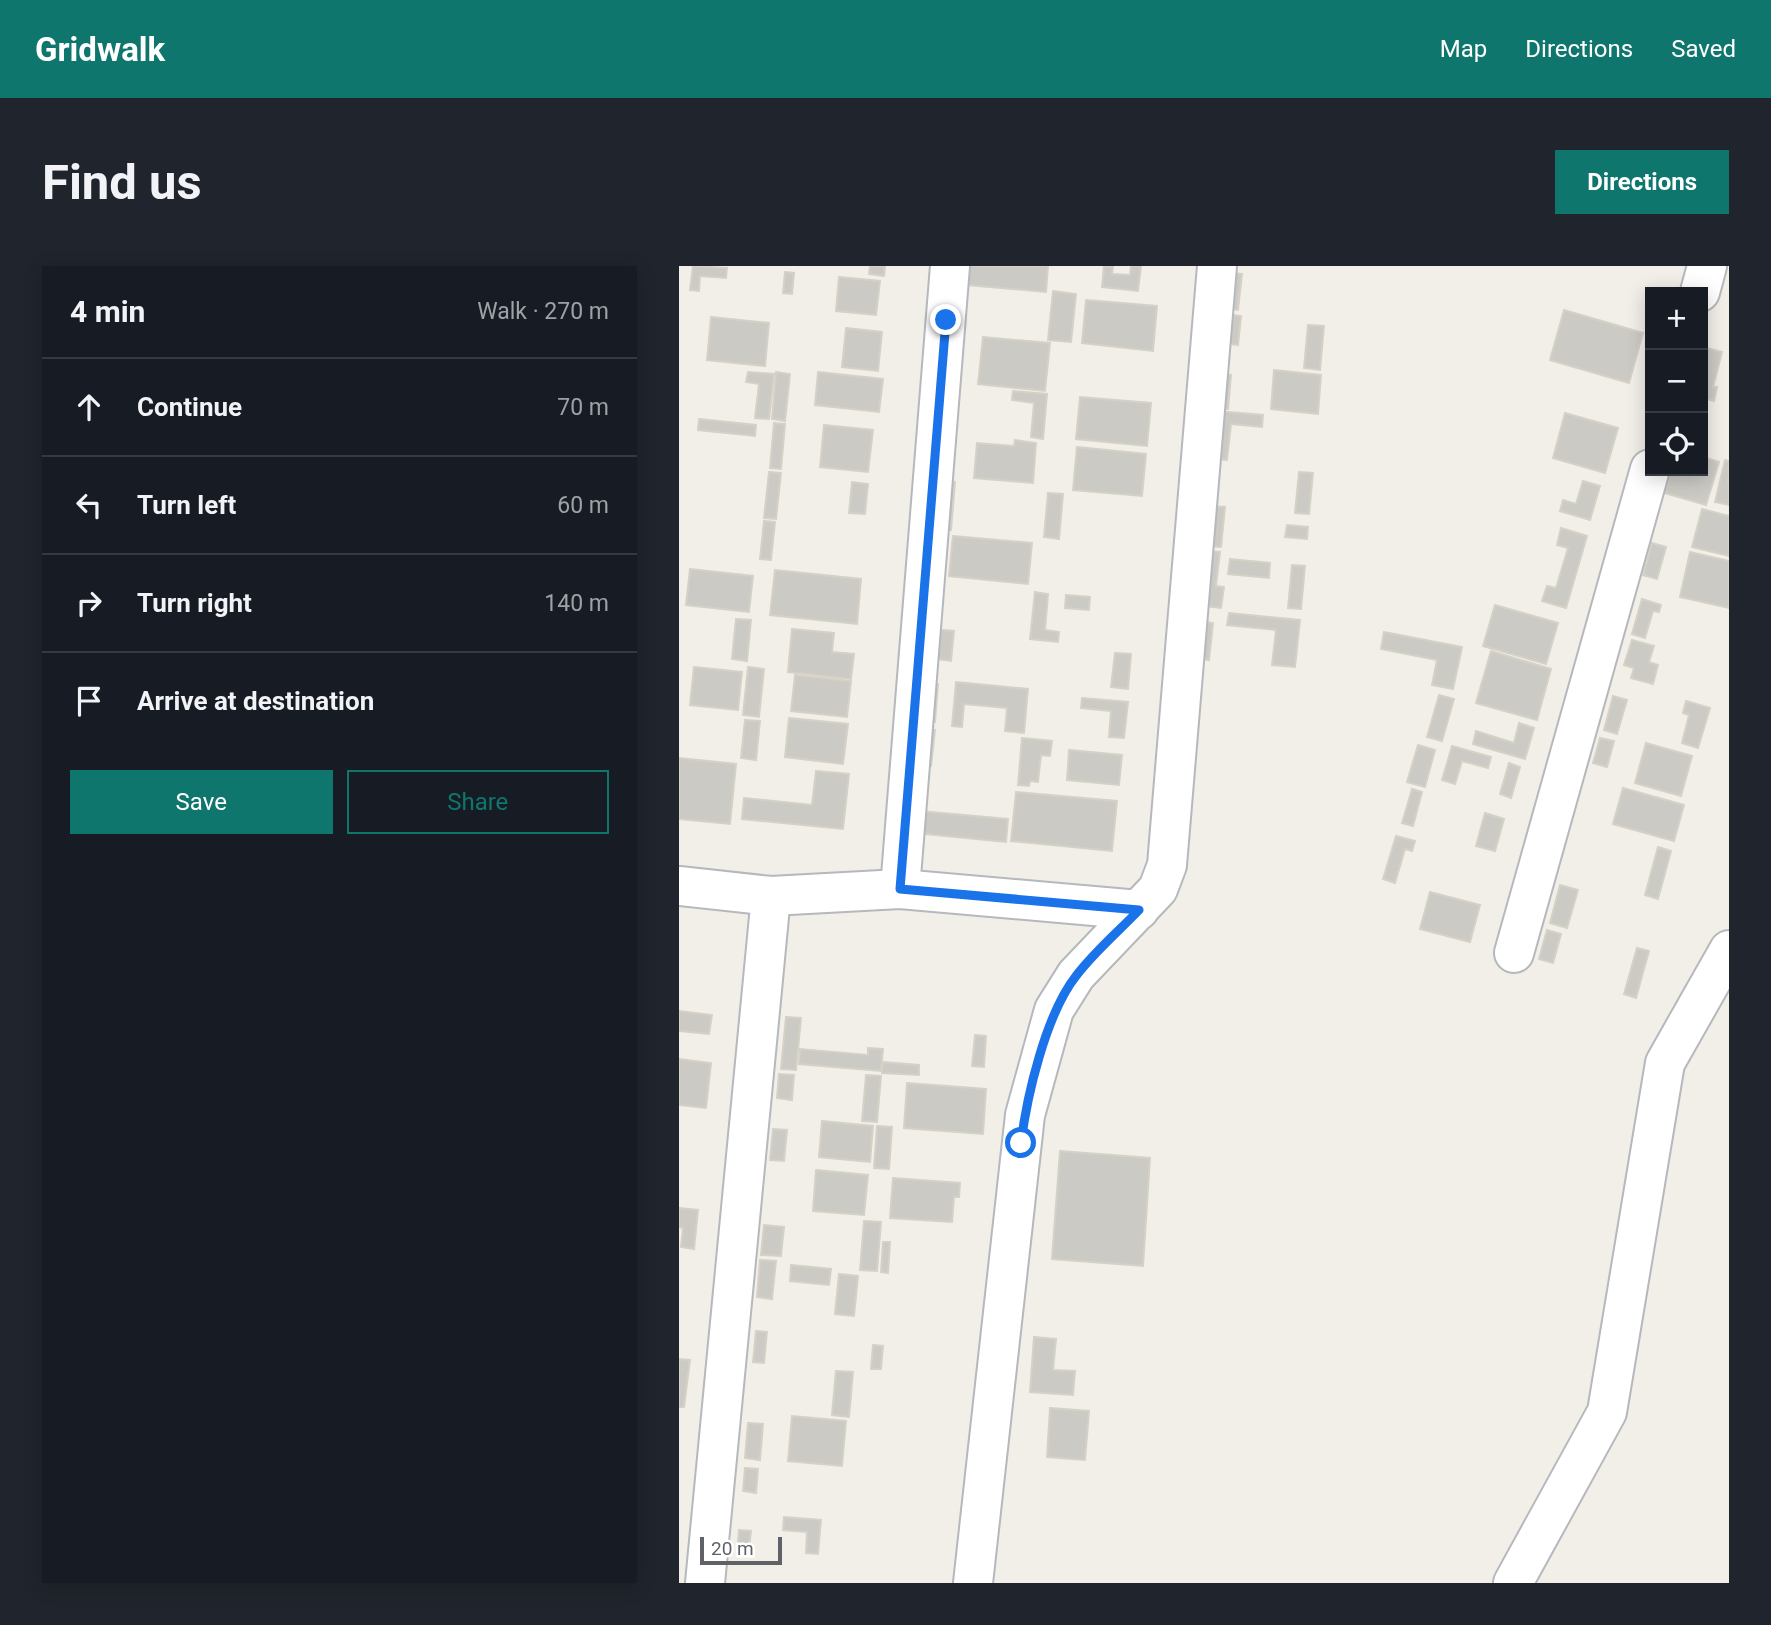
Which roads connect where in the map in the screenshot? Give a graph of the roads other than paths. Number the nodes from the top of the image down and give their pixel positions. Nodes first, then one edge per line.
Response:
1 (950, 266) edge
2 (1217, 266) edge
3 (1707, 266) edge
4 (1701, 287) edge
5 (1648, 476) edge
6 (679, 886) edge
7 (900, 889) junction
8 (771, 896) junction
9 (1139, 910) junction
10 (1729, 950) edge
11 (1514, 953) dead end
12 (705, 1583) edge
13 (973, 1583) edge
14 (1513, 1583) edge

1 - 7 street
2 - 9 street
3 - 4 street
5 - 11 street
6 - 8 street
7 - 8 street
7 - 9 street
8 - 12 street
9 - 13 street
10 - 14 street

